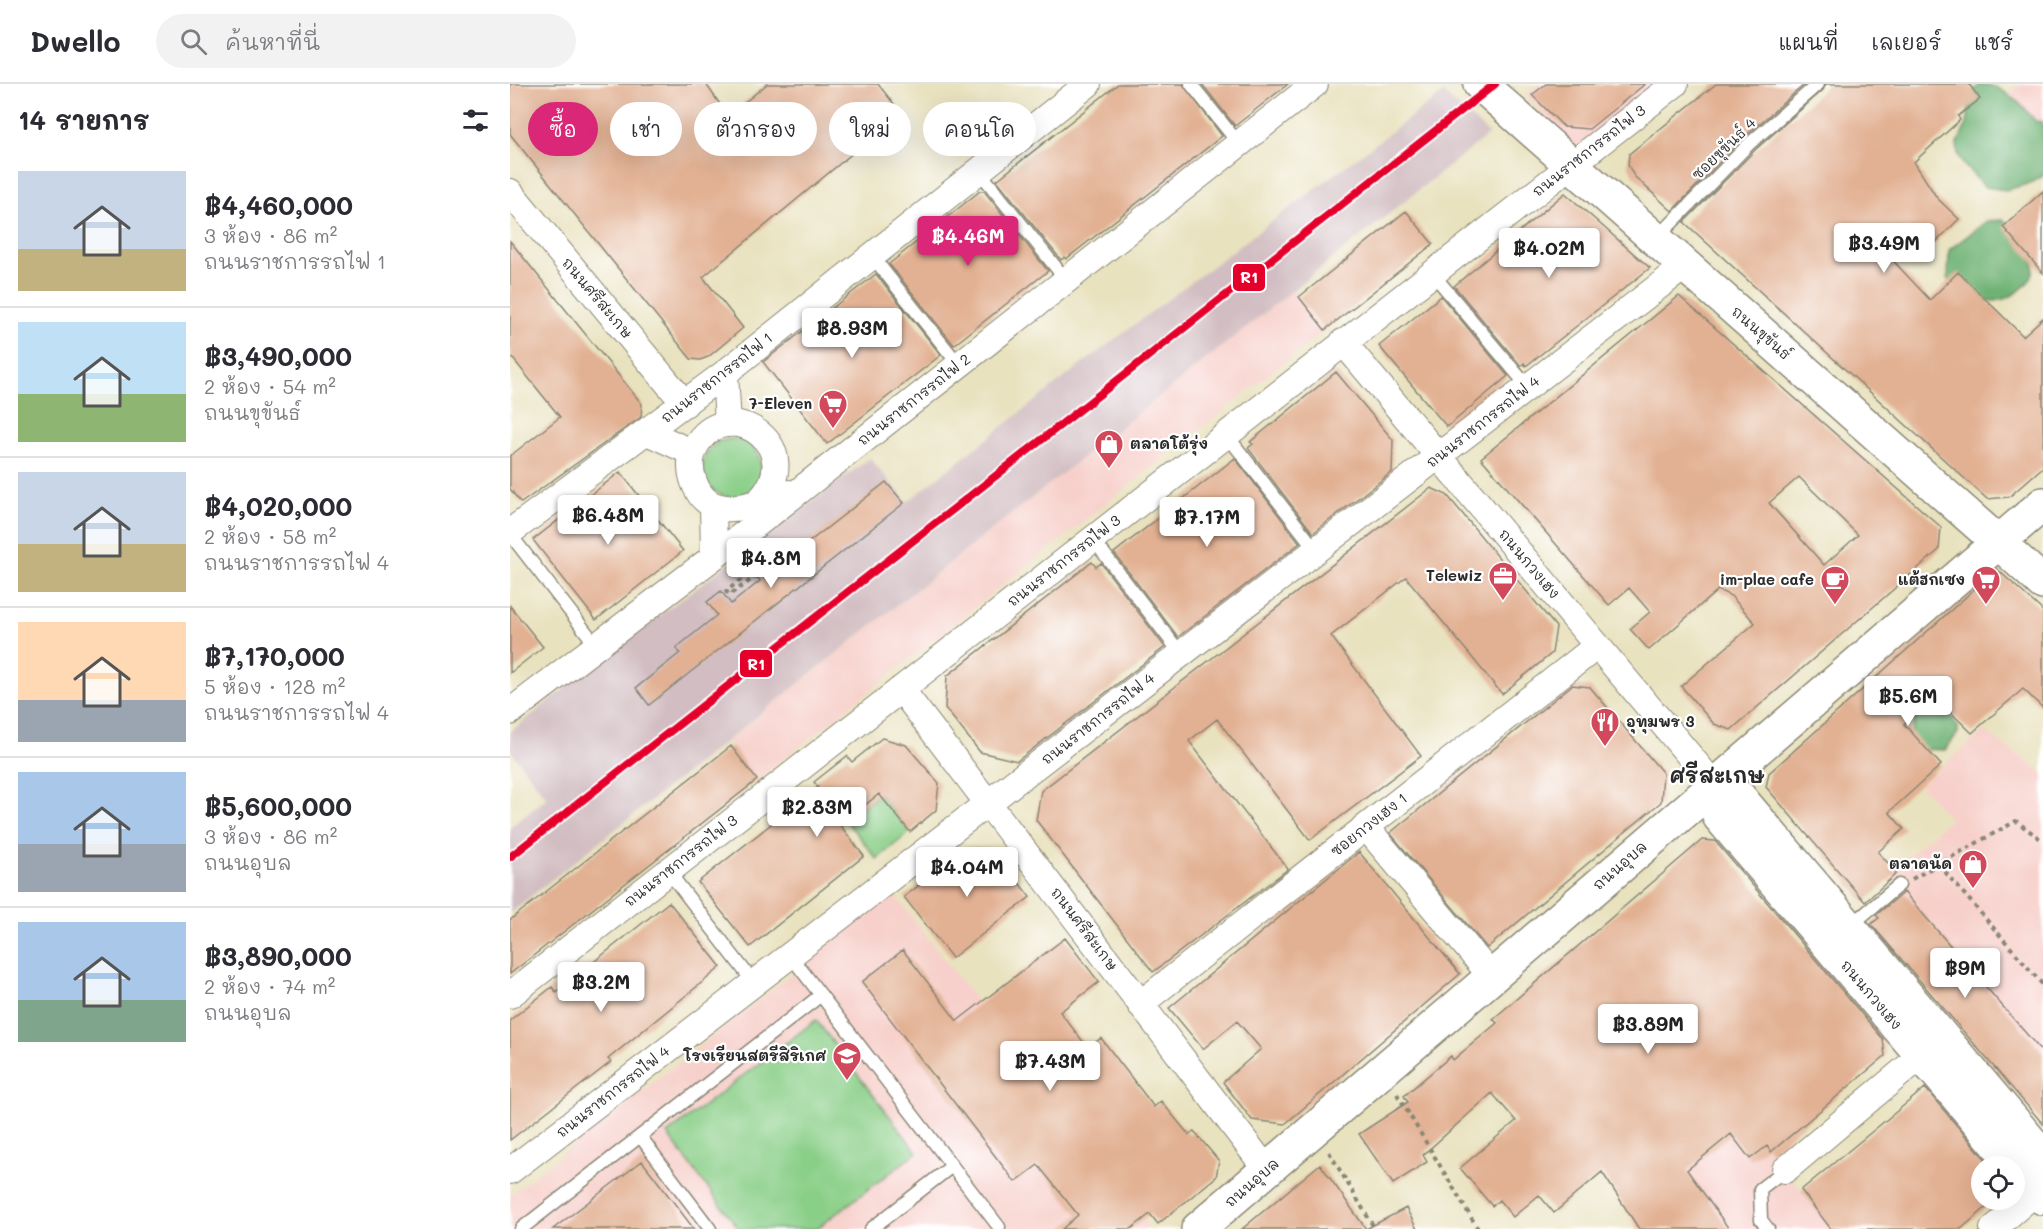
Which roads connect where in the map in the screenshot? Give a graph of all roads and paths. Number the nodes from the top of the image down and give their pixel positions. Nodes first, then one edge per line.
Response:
1 (1088, 84) edge
2 (1191, 84) edge
3 (1315, 84) edge
4 (1480, 84) edge
5 (1675, 84) edge
6 (1818, 84) edge
7 (1239, 144) junction
8 (1572, 166) junction
9 (979, 171) junction
10 (510, 192) edge
11 (1656, 240) junction
12 (872, 256) junction
13 (1685, 266) junction
14 (1432, 273) junction
15 (1066, 280) junction
16 (1343, 342) junction
17 (959, 365) junction
18 (725, 373) junction
19 (1528, 387) junction
20 (685, 404) junction
21 (728, 424) junction
22 (647, 432) junction
23 (1226, 434) junction
24 (693, 453) junction
25 (1438, 456) junction
26 (2043, 504) edge
27 (713, 505) junction
28 (765, 507) junction
29 (510, 533) edge
30 (1092, 538) junction
31 (1998, 542) junction
32 (1316, 550) junction
33 (714, 556) junction
34 (769, 560) dead end
35 (741, 573) dead end
36 (2043, 583) edge
37 (596, 645) junction
38 (1597, 646) junction
39 (1181, 654) junction
40 (901, 689) junction
41 (510, 712) edge
42 (1715, 786) junction
43 (988, 803) junction
44 (1366, 827) junction
45 (2043, 841) edge
46 (1939, 865) junction
47 (668, 871) junction
48 (1899, 885) joint
49 (1849, 927) junction
50 (790, 955) junction
51 (1492, 977) junction
52 (754, 983) junction
53 (2043, 985) edge
54 (510, 995) edge
55 (821, 995) junction
56 (1140, 1004) junction
57 (1922, 1055) junction
58 (1383, 1070) junction
59 (1315, 1128) junction
60 (640, 1136) junction
61 (2043, 1156) edge
62 (952, 1166) junction
63 (1267, 1170) junction
64 (1785, 1170) joint
65 (510, 1171) edge
66 (2040, 1195) edge
67 (999, 1227) dead end
68 (521, 1229) edge
69 (710, 1229) edge
70 (871, 1229) edge
71 (1198, 1229) edge
72 (1375, 1229) edge
73 (1479, 1229) edge
74 (1768, 1229) edge
75 (1993, 1229) edge

1 - 9 street, ถนนราชการรถไฟ 1
2 - 7 lane
3 - 7 street, ถนนราชการรถไฟ 2
4 - 8 main road, ถนนขุขันธ์
5 - 8 street, ถนนราชการรถไฟ 3
6 - 11 lane, ซอยขุขันธ์ 4
7 - 15 street, ถนนราชการรถไฟ 2
8 - 11 main road, ถนนขุขันธ์
8 - 14 street, ถนนราชการรถไฟ 3
9 - 12 street, ถนนราชการรถไฟ 1
9 - 15 lane
10 - 20 street, ถนนศรีสะเกษ
11 - 13 main road, ถนนขุขันธ์
12 - 17 lane
12 - 18 street, ถนนราชการรถไฟ 1
13 - 19 street, ถนนราชการรถไฟ 4
13 - 31 main road, ถนนขุขันธ์
14 - 16 street, ถนนราชการรถไฟ 3
14 - 19 lane
15 - 17 street, ถนนราชการรถไฟ 2
16 - 23 street, ถนนราชการรถไฟ 3
16 - 25 street, ถนนกวงเฮง
17 - 28 street, ถนนราชการรถไฟ 2
18 - 20 street, ถนนราชการรถไฟ 1
18 - 21 street
19 - 25 street, ถนนราชการรถไฟ 4
20 - 22 street, ถนนราชการรถไฟ 1
21 - 24 street
21 - 28 street
22 - 24 street
22 - 29 street, ถนนราชการรถไฟ 1
23 - 30 street, ถนนราชการรถไฟ 3
23 - 32 lane
24 - 27 street
25 - 32 street, ถนนราชการรถไฟ 4
25 - 38 street, ถนนกวงเฮง
26 - 31 main road, ถนนอุบล
27 - 28 street
27 - 33 street
28 - 33 street
29 - 37 lane
30 - 39 lane
30 - 40 street, ถนนราชการรถไฟ 3
31 - 36 main road, ถนนขุขันธ์
31 - 42 main road, ถนนอุบล
32 - 39 street, ถนนราชการรถไฟ 4
33 - 37 street
34 - 35 path
37 - 41 street
38 - 42 street, ถนนกวงเฮง
38 - 44 street, ซอยกวงเฮง 1
39 - 43 street, ถนนราชการรถไฟ 4
40 - 43 street, ถนนศรีสะเกษ
40 - 47 street, ถนนราชการรถไฟ 3
42 - 49 main road, ถนนกวงเฮง
42 - 51 main road, ถนนอุบล
42 - 57 main road, ถนนกวงเฮง
43 - 50 street, ถนนราชการรถไฟ 4
43 - 56 street, ถนนศรีสะเกษ
44 - 51 street
44 - 56 street, ซอยกวงเฮง 1
45 - 46 path
46 - 48 path
46 - 53 path
47 - 52 lane
47 - 54 street, ถนนราชการรถไฟ 3
48 - 49 lane
49 - 61 main road, ถนนกวงเฮง
50 - 52 street, ถนนราชการรถไฟ 4
50 - 55 lane
51 - 58 main road, ถนนอุบล
52 - 65 street, ถนนราชการรถไฟ 4
55 - 60 lane
55 - 62 lane
56 - 63 street, ถนนศรีสะเกษ
57 - 64 street
57 - 66 main road, ถนนกวงเฮง
58 - 59 main road, ถนนอุบล
58 - 73 path
59 - 63 main road, ถนนอุบล
59 - 72 path
60 - 68 lane
60 - 69 lane
62 - 67 lane
62 - 70 lane
63 - 71 main road, ถนนอุบล
64 - 74 lane
66 - 75 street

